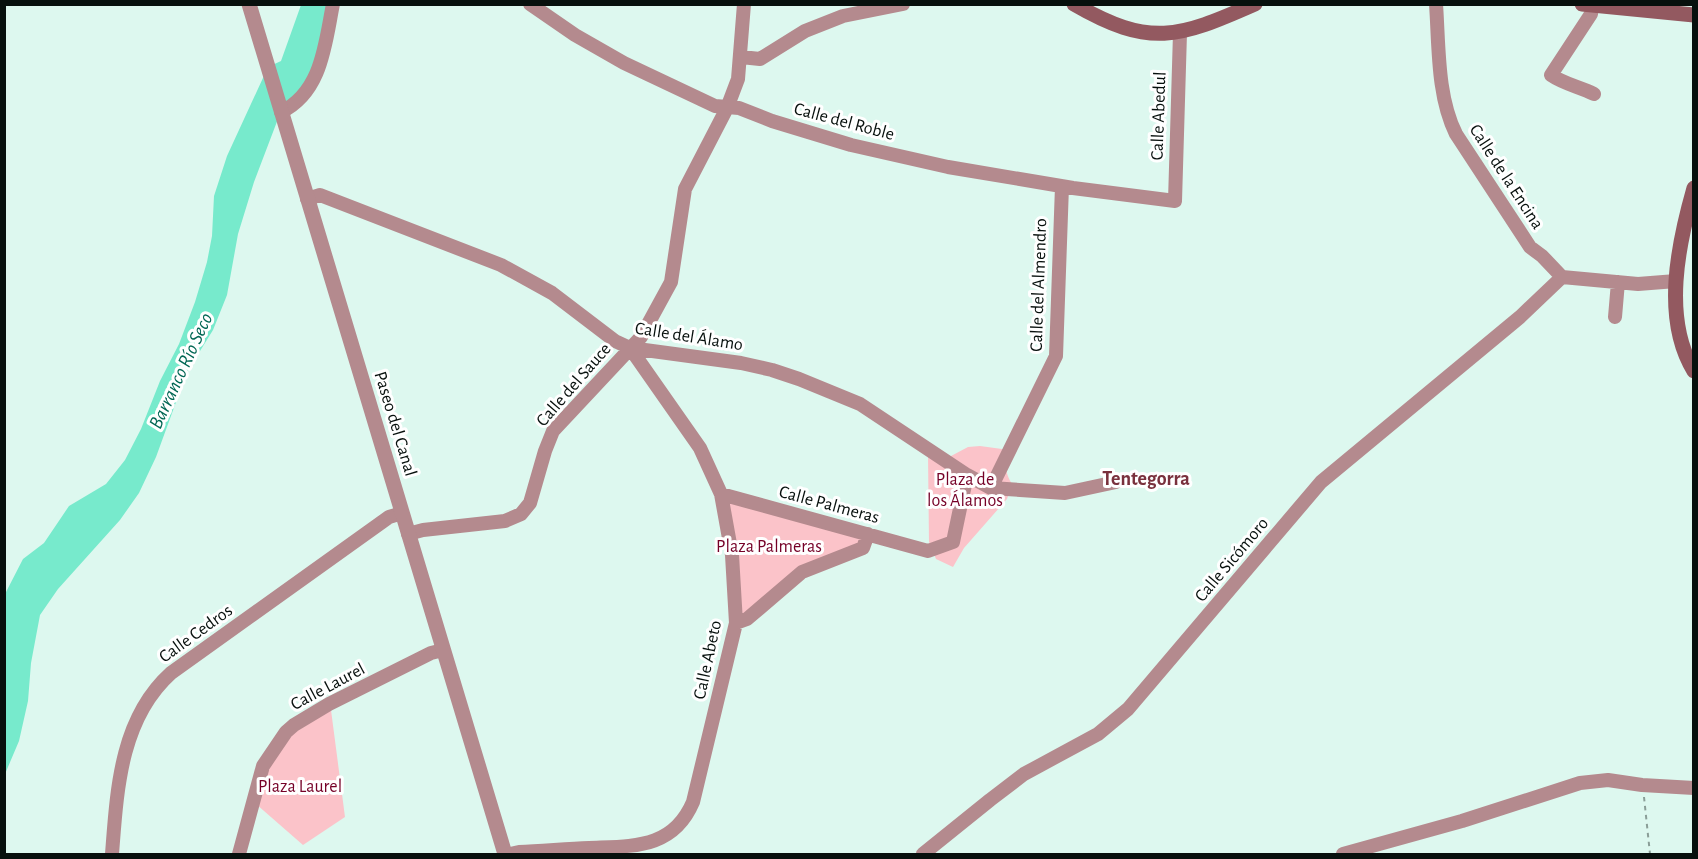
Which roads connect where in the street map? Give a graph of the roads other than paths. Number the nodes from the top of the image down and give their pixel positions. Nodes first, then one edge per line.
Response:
1 (249, 4) edge
2 (333, 4) edge
3 (530, 4) edge
4 (744, 4) edge
5 (903, 4) edge
6 (1074, 4) edge
7 (1255, 4) edge
8 (1436, 4) edge
9 (1587, 5) edge
10 (1694, 15) edge
11 (1180, 33) junction
12 (741, 57) junction
13 (1594, 94) dead end
14 (727, 108) junction
15 (281, 112) junction
16 (1062, 186) junction
17 (1694, 188) edge
18 (307, 198) junction
19 (1175, 201) joint
20 (1562, 278) junction
21 (1676, 281) junction
22 (1618, 282) junction
23 (1615, 317) dead end
24 (630, 348) junction
25 (1694, 371) edge
26 (967, 475) junction
27 (1116, 482) dead end
28 (991, 488) junction
29 (721, 494) junction
30 (402, 513) junction
31 (408, 534) junction
32 (867, 534) junction
33 (736, 623) junction
34 (443, 650) junction
35 (1694, 788) edge
36 (503, 854) edge
37 (112, 855) edge
38 (239, 855) edge
39 (923, 855) edge
40 (1343, 855) edge

1 - 15 street, Paseo del Canal
2 - 15 street
3 - 14 street, Calle del Roble
4 - 12 street, Calle del Sauce
5 - 12 street
6 - 11 main road
7 - 11 main road
8 - 20 street, Calle de la Encina
9 - 10 main road
9 - 13 street
11 - 19 street, Calle Abedul
12 - 14 street, Calle del Sauce
14 - 16 street, Calle del Roble
14 - 24 street, Calle del Sauce
15 - 18 street, Paseo del Canal
16 - 19 street, Calle del Roble
16 - 28 street, Calle del Almendro
17 - 21 main road
18 - 24 street, Calle del Álamo
18 - 30 street, Paseo del Canal
20 - 22 street
20 - 39 street, Calle Sicómoro
21 - 22 street
21 - 25 main road
22 - 23 street
24 - 26 street, Calle del Álamo
24 - 29 street, Calle Abeto
24 - 31 street, Calle del Sauce
26 - 28 street
26 - 32 street, Calle Palmeras
27 - 28 street
29 - 32 street, Calle Palmeras
29 - 33 street, Calle Abeto
30 - 31 street, Paseo del Canal
30 - 37 street, Calle Cedros
31 - 34 street, Paseo del Canal
32 - 33 street
33 - 36 street, Calle Abeto
34 - 36 street, Paseo del Canal
34 - 38 street, Calle Laurel
35 - 40 street

